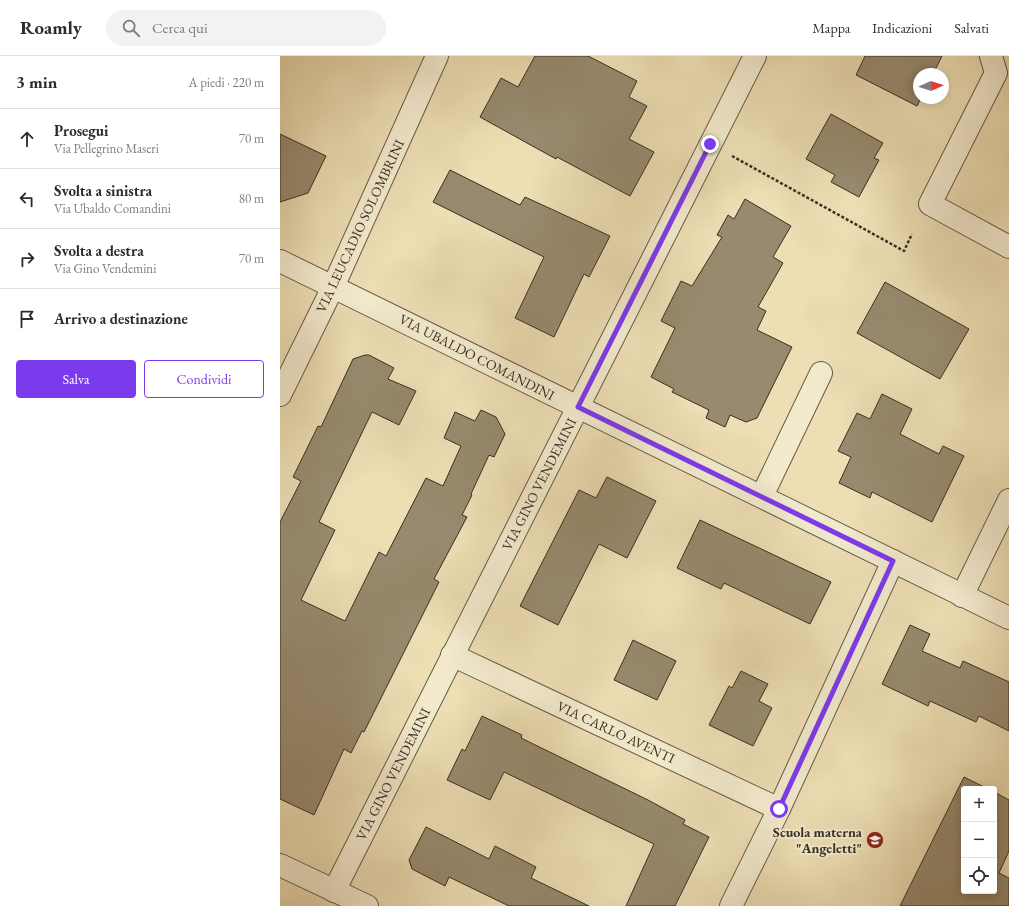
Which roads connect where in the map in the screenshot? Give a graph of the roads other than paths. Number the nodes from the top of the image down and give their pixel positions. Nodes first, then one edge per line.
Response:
1 (437, 56) edge
2 (755, 56) edge
3 (999, 69) edge
4 (1009, 247) edge
5 (280, 261) edge
6 (333, 287) junction
7 (822, 373) dead end
8 (280, 394) edge
9 (578, 407) junction
10 (762, 496) junction
11 (1009, 500) edge
12 (893, 561) junction
13 (962, 596) junction
14 (1009, 618) edge
15 (452, 655) junction
16 (779, 809) junction
17 (280, 865) edge
18 (334, 891) junction
19 (367, 906) edge
20 (731, 906) edge

1 - 6 street, VIA LEUCADIO SOLOMBRINI
2 - 9 street, VIA GINO VENDEMINI
3 - 4 street
5 - 6 street, VIA UBALDO COMANDINI
6 - 8 street, VIA LEUCADIO SOLOMBRINI
6 - 9 street, VIA UBALDO COMANDINI
7 - 10 street
9 - 10 street, VIA UBALDO COMANDINI
9 - 15 street, VIA GINO VENDEMINI
10 - 12 street, VIA UBALDO COMANDINI
11 - 13 street
12 - 13 street, VIA UBALDO COMANDINI
12 - 16 street
13 - 14 street, VIA UBALDO COMANDINI
15 - 16 street, VIA CARLO AVENTI
15 - 18 street, VIA GINO VENDEMINI
16 - 20 street
17 - 18 street
18 - 19 street

